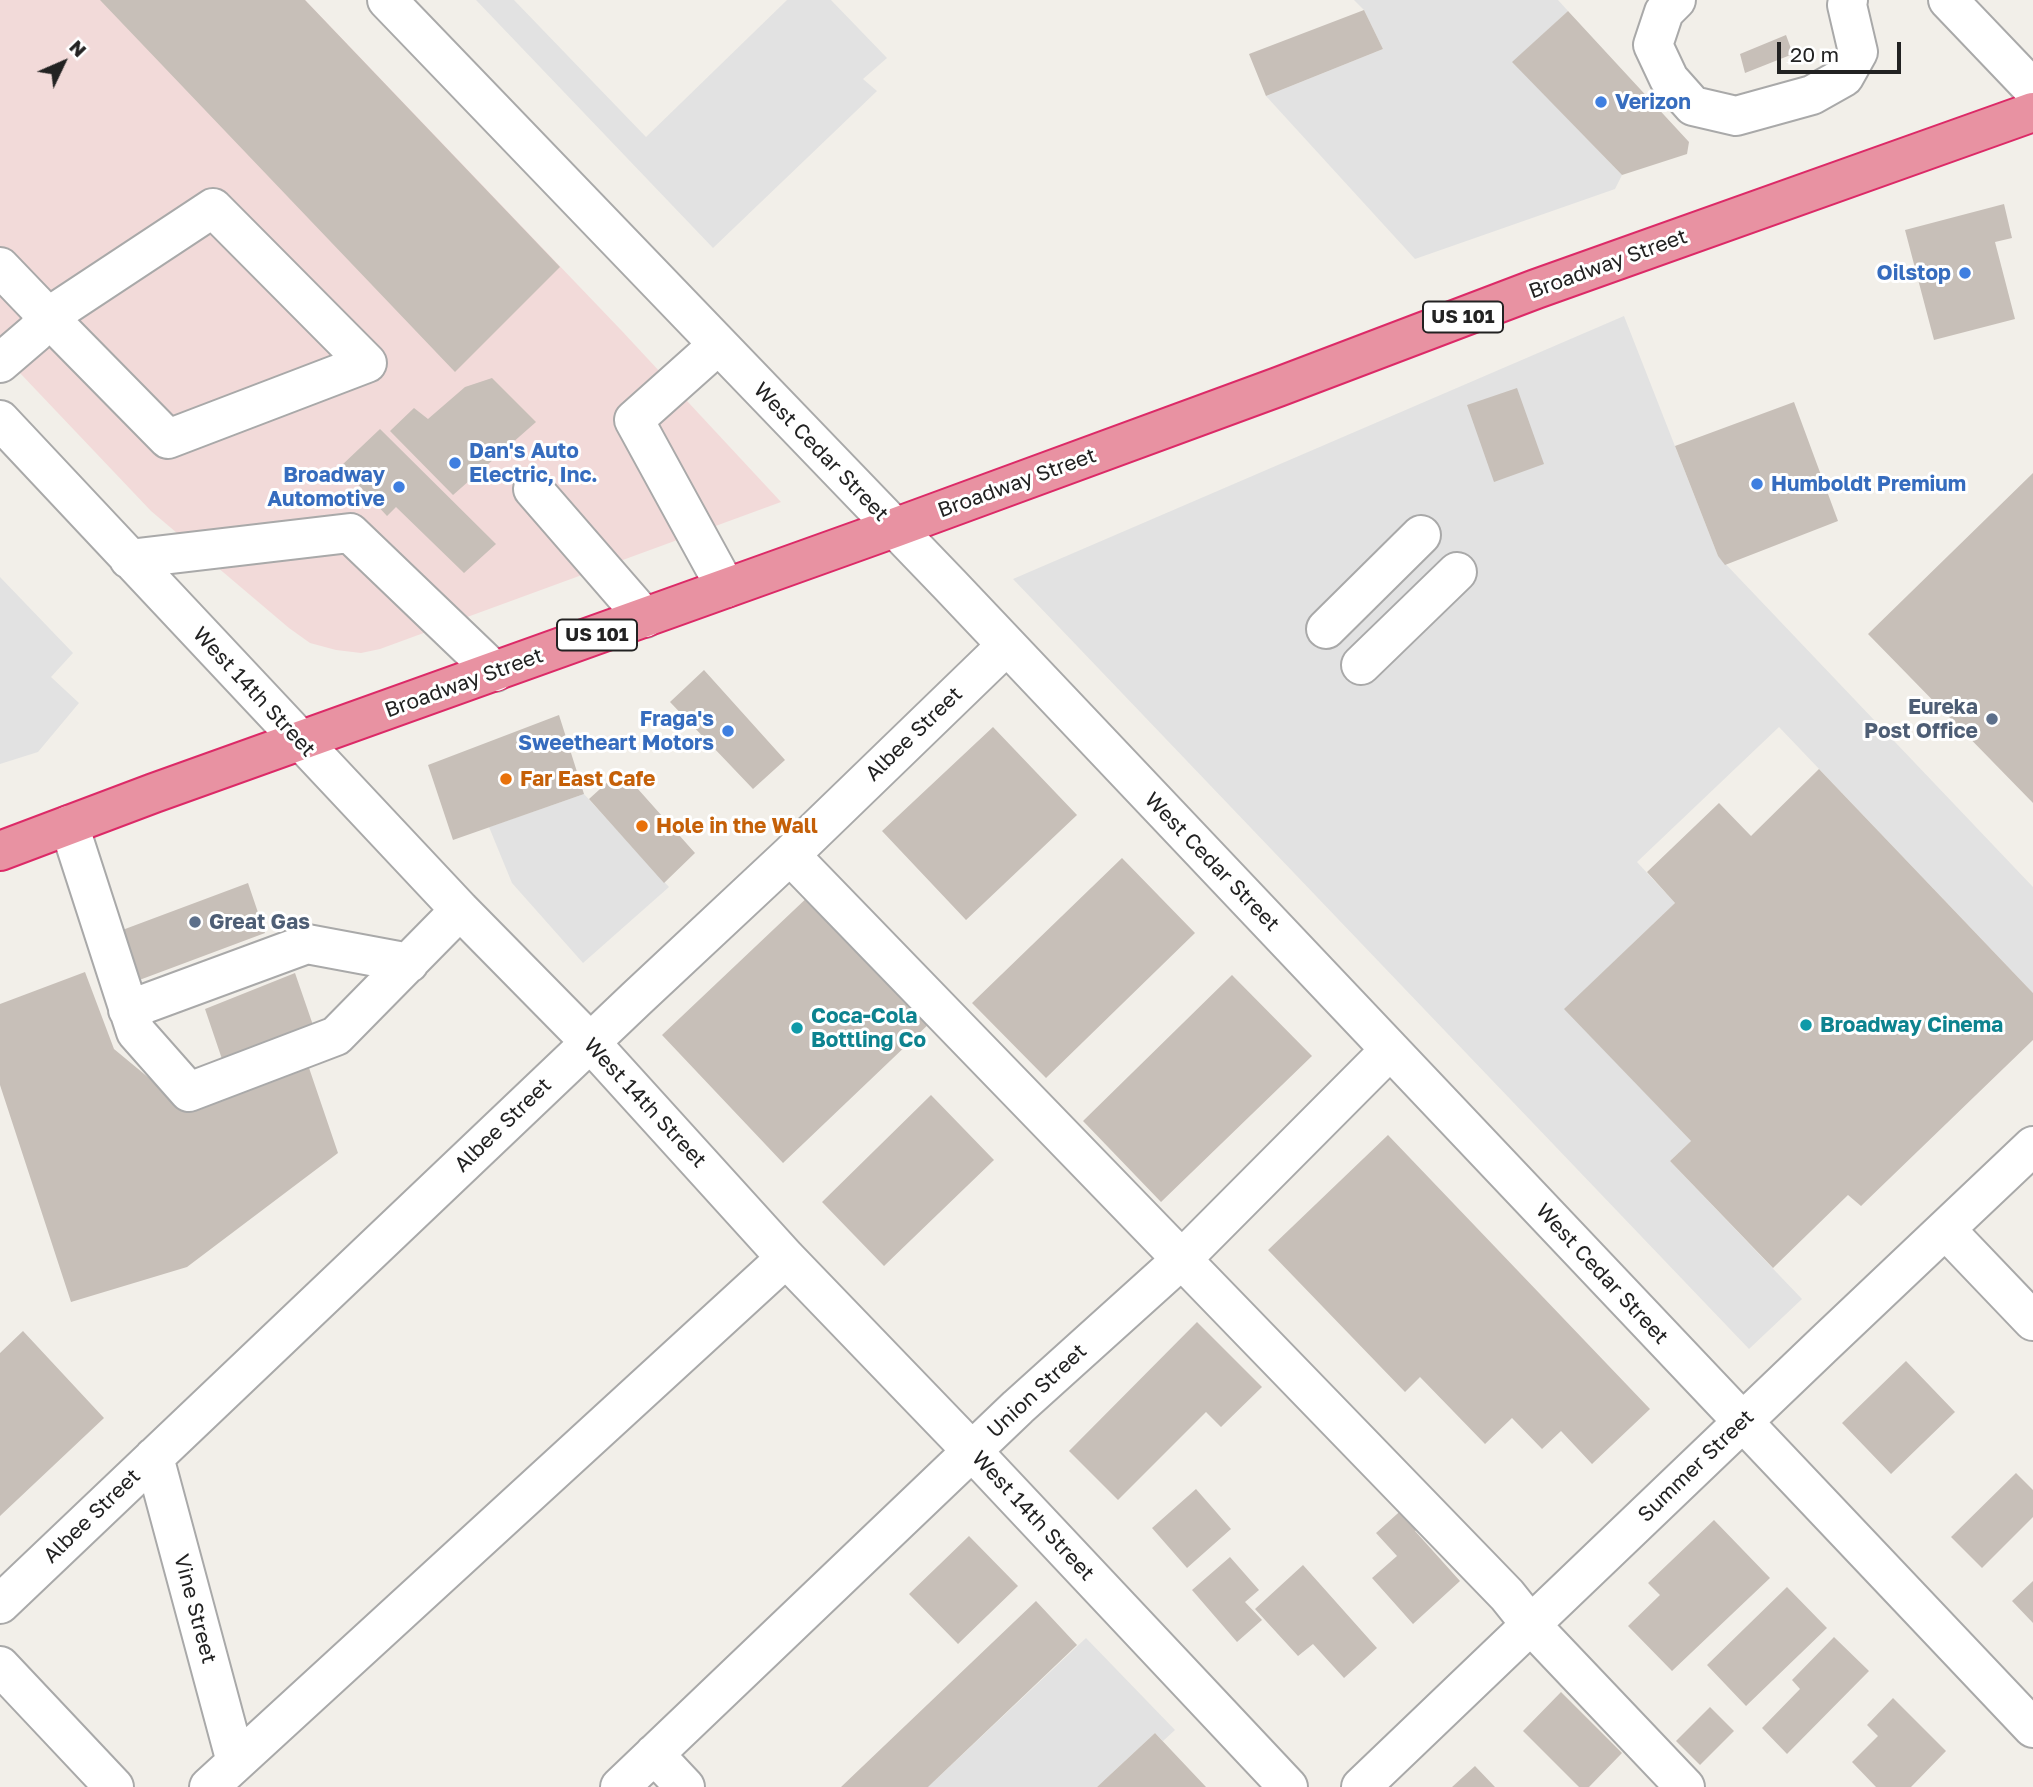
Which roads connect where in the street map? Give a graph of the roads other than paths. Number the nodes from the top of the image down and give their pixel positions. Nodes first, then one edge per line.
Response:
1 (387, 0) edge
2 (1676, 0) edge
3 (1709, 0) edge
4 (1948, 0) edge
5 (1847, 3) edge
6 (2033, 89) edge
7 (2033, 112) edge
8 (0, 267) edge
9 (48, 317) junction
10 (718, 345) junction
11 (0, 363) edge
12 (0, 421) edge
13 (533, 489) dead end
14 (894, 528) junction
15 (1421, 535) dead end
16 (130, 559) junction
17 (1457, 572) dead end
18 (726, 588) junction
19 (645, 618) junction
20 (1326, 629) dead end
21 (1006, 646) junction
22 (1361, 666) dead end
23 (495, 672) junction
24 (299, 741) junction
25 (69, 825) junction
26 (0, 851) edge
27 (790, 855) junction
28 (460, 910) junction
29 (409, 963) junction
30 (128, 1010) junction
31 (590, 1042) junction
32 (1390, 1050) junction
33 (2033, 1146) edge
34 (1945, 1230) junction
35 (786, 1258) junction
36 (1181, 1260) junction
37 (2033, 1321) edge
38 (1742, 1421) junction
39 (972, 1451) junction
40 (154, 1457) junction
41 (0, 1604) edge
42 (1531, 1625) junction
43 (0, 1666) edge
44 (2033, 1728) edge
45 (654, 1754) junction
46 (222, 1774) edge
47 (114, 1787) edge
48 (620, 1787) edge
49 (685, 1787) edge
50 (1288, 1787) edge
51 (1361, 1787) edge
52 (1685, 1787) edge

1 - 10 street, West Cedar Street
2 - 5 street
3 - 5 street
4 - 6 street
7 - 14 highway, Broadway Street / US 101
8 - 9 street
9 - 9 street
9 - 11 street
10 - 14 street, West Cedar Street
10 - 18 street
12 - 16 street, West 14th Street
13 - 19 street
14 - 18 highway, Broadway Street / US 101
14 - 21 street, West Cedar Street
15 - 20 street
16 - 23 street
16 - 24 street, West 14th Street
17 - 22 street
18 - 19 highway, Broadway Street / US 101
19 - 23 highway, Broadway Street / US 101
21 - 27 street, Albee Street
21 - 32 street, West Cedar Street
23 - 24 highway, Broadway Street / US 101
24 - 25 highway, Broadway Street / US 101
24 - 28 street, West 14th Street
25 - 26 highway, Broadway Street / US 101
25 - 30 street
27 - 31 street, Albee Street
27 - 36 street
28 - 29 street
28 - 31 street, West 14th Street
29 - 30 street
29 - 30 street
31 - 35 street, West 14th Street
31 - 40 street, Albee Street
32 - 36 street, Union Street
32 - 38 street, West Cedar Street
33 - 34 street, Summer Street
34 - 37 street
34 - 38 street, Summer Street
35 - 39 street, West 14th Street
35 - 46 street
36 - 39 street, Union Street
36 - 42 street
38 - 42 street, Summer Street
38 - 44 street, West Cedar Street
39 - 45 street, Union Street
39 - 50 street, West 14th Street
40 - 41 street, Albee Street
40 - 46 street, Vine Street
42 - 51 street, Summer Street
42 - 52 street
43 - 47 street
45 - 48 street, Union Street
45 - 49 street

